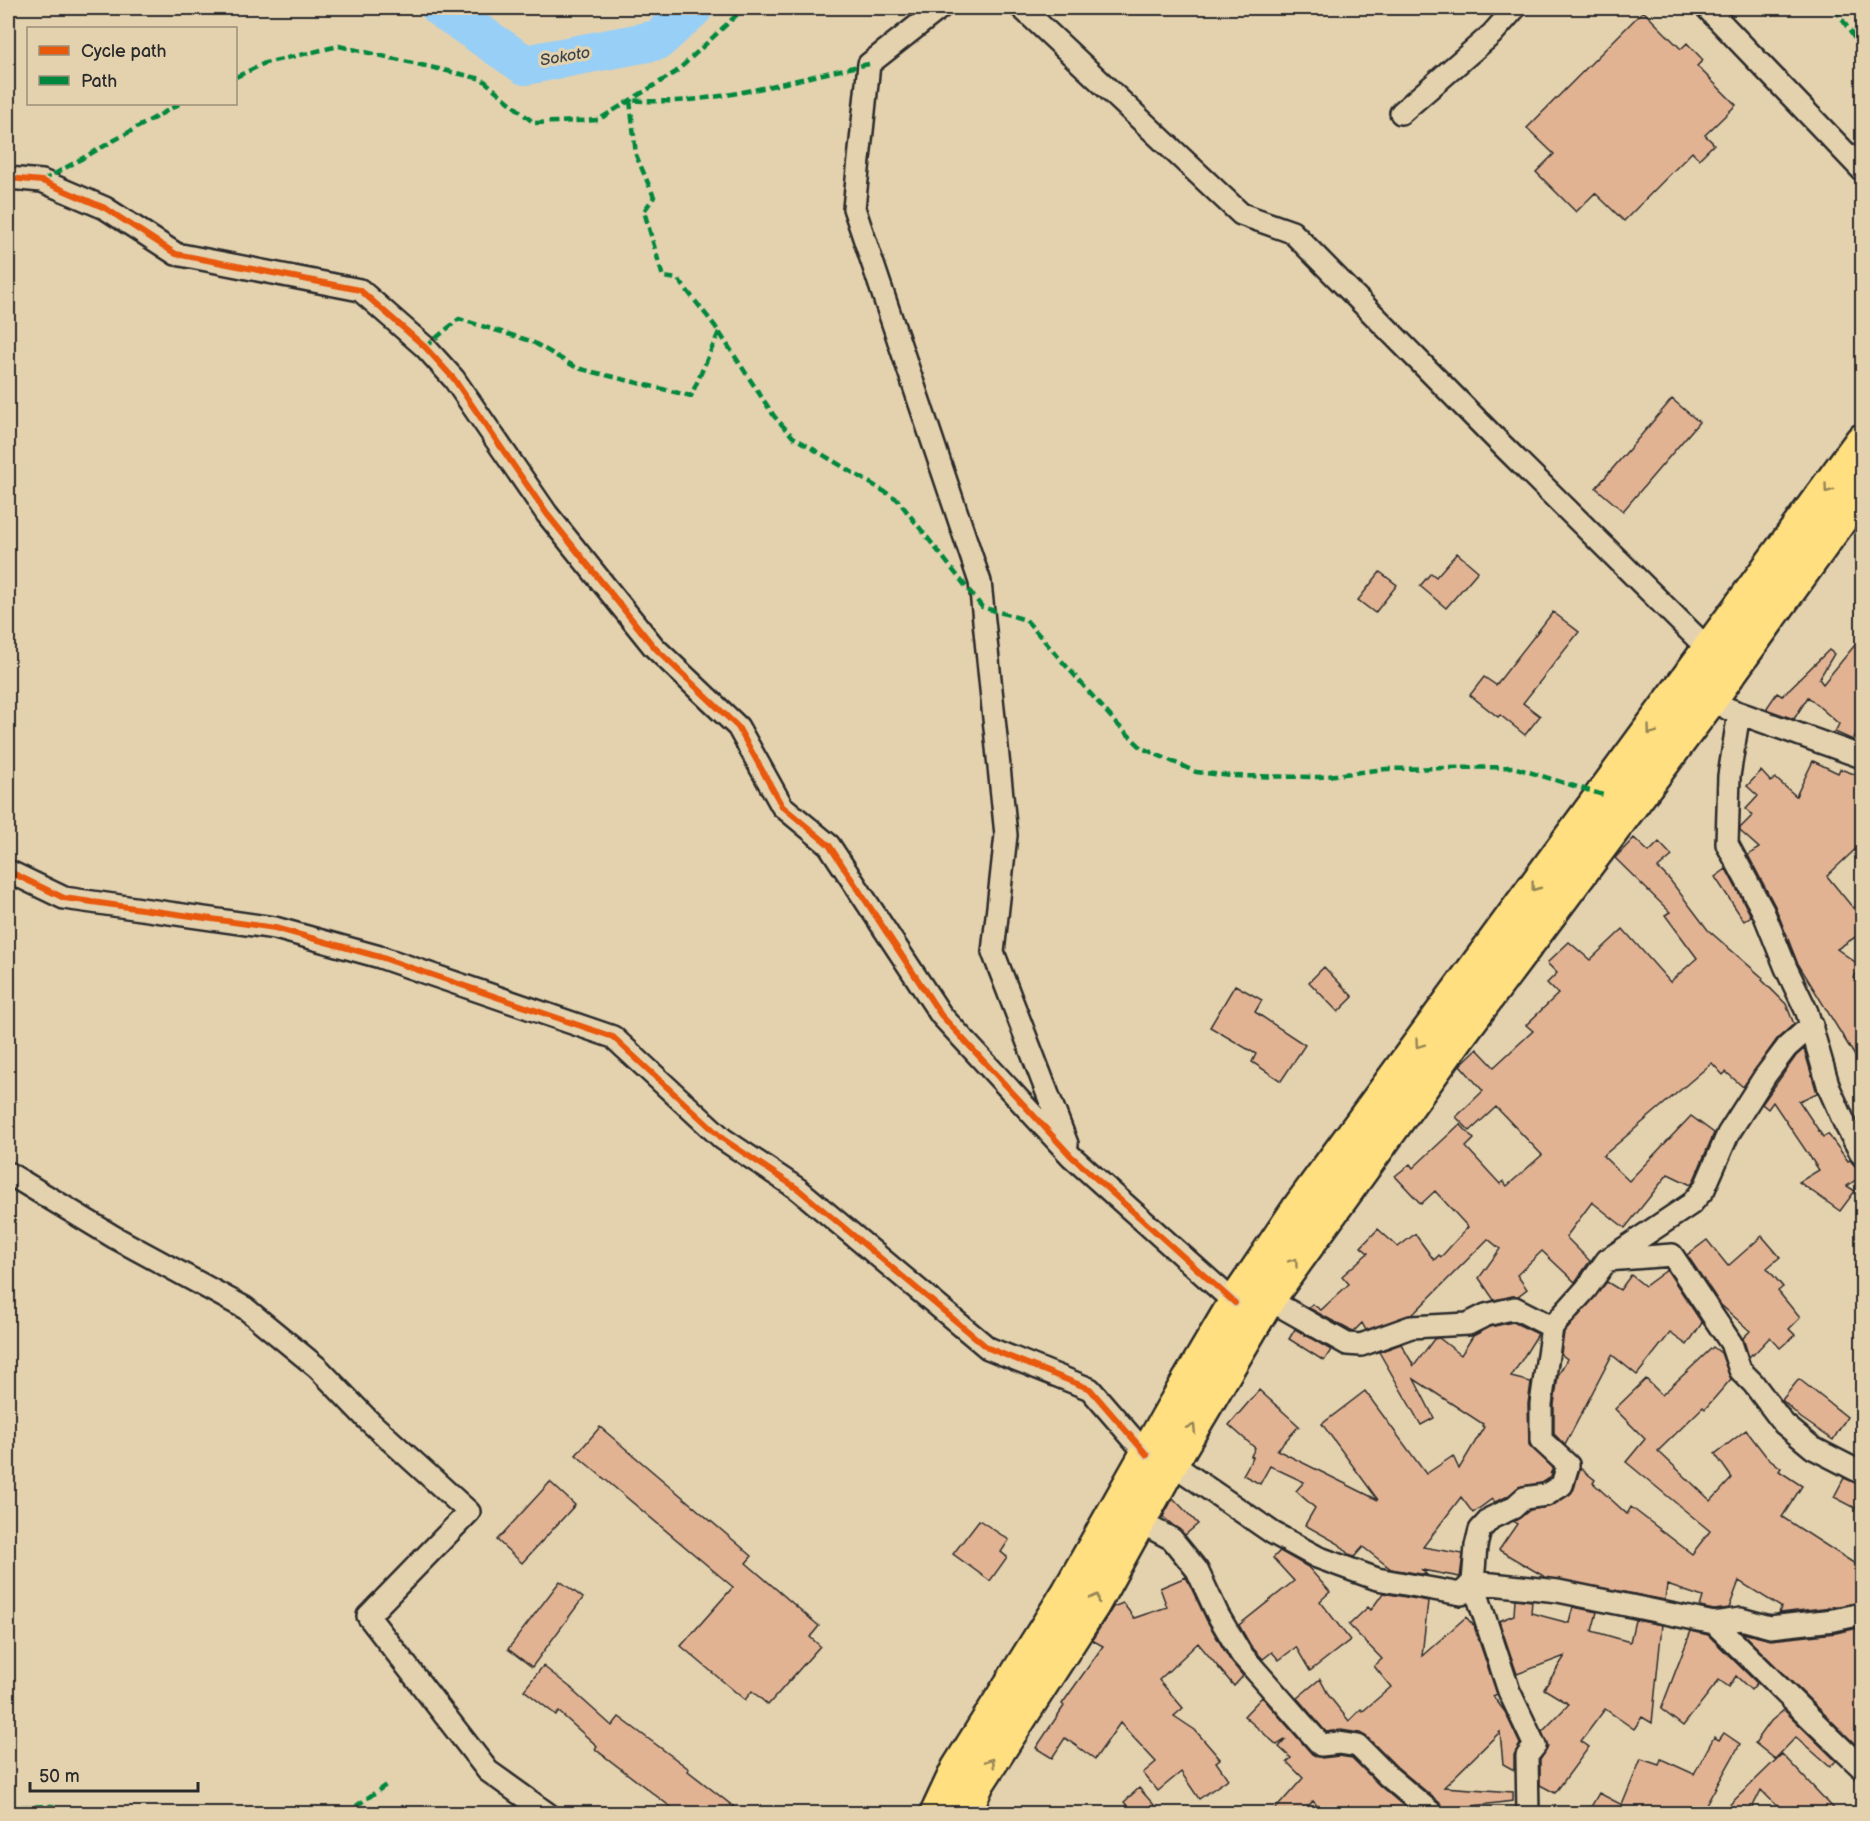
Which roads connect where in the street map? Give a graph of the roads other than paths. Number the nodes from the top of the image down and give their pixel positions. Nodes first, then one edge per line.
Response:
1 (940, 8) edge
2 (1022, 8) edge
3 (1515, 8) edge
4 (1707, 8) edge
5 (1401, 113) dead end
6 (1863, 170) edge
7 (8, 178) edge
8 (1863, 441) edge
9 (1863, 489) edge
10 (1710, 651) junction
11 (1695, 696) junction
12 (1739, 713) junction
13 (1863, 757) edge
14 (8, 871) edge
15 (1812, 1025) junction
16 (1863, 1155) edge
17 (1071, 1156) junction
18 (8, 1173) edge
19 (1606, 1260) junction
20 (1268, 1299) junction
21 (1235, 1303) junction
22 (1552, 1327) junction
23 (1159, 1459) junction
24 (1863, 1473) edge
25 (1138, 1521) junction
26 (1473, 1582) junction
27 (1863, 1614) edge
28 (1714, 1623) junction
29 (1863, 1768) edge
30 (548, 1814) edge
31 (937, 1814) edge
32 (963, 1814) edge
33 (1433, 1814) edge
34 (1528, 1814) edge

1 - 17 street
2 - 10 street
3 - 5 street
4 - 6 street
7 - 17 street
8 -> 10 main road
9 - 11 main road
10 - 11 main road
11 - 12 street
20 -> 11 main road
11 -> 21 main road
12 - 13 street
12 - 15 street
14 - 23 street
15 - 16 street
15 - 19 street
17 - 21 street
18 - 30 street
19 - 22 street
19 - 24 street
20 - 22 street
23 -> 20 main road
21 - 23 main road
22 - 26 street
23 - 25 main road
23 - 26 street
23 - 31 main road
32 -> 25 main road
25 - 33 street
26 - 28 street
26 - 34 street
27 - 28 street
28 - 29 street

